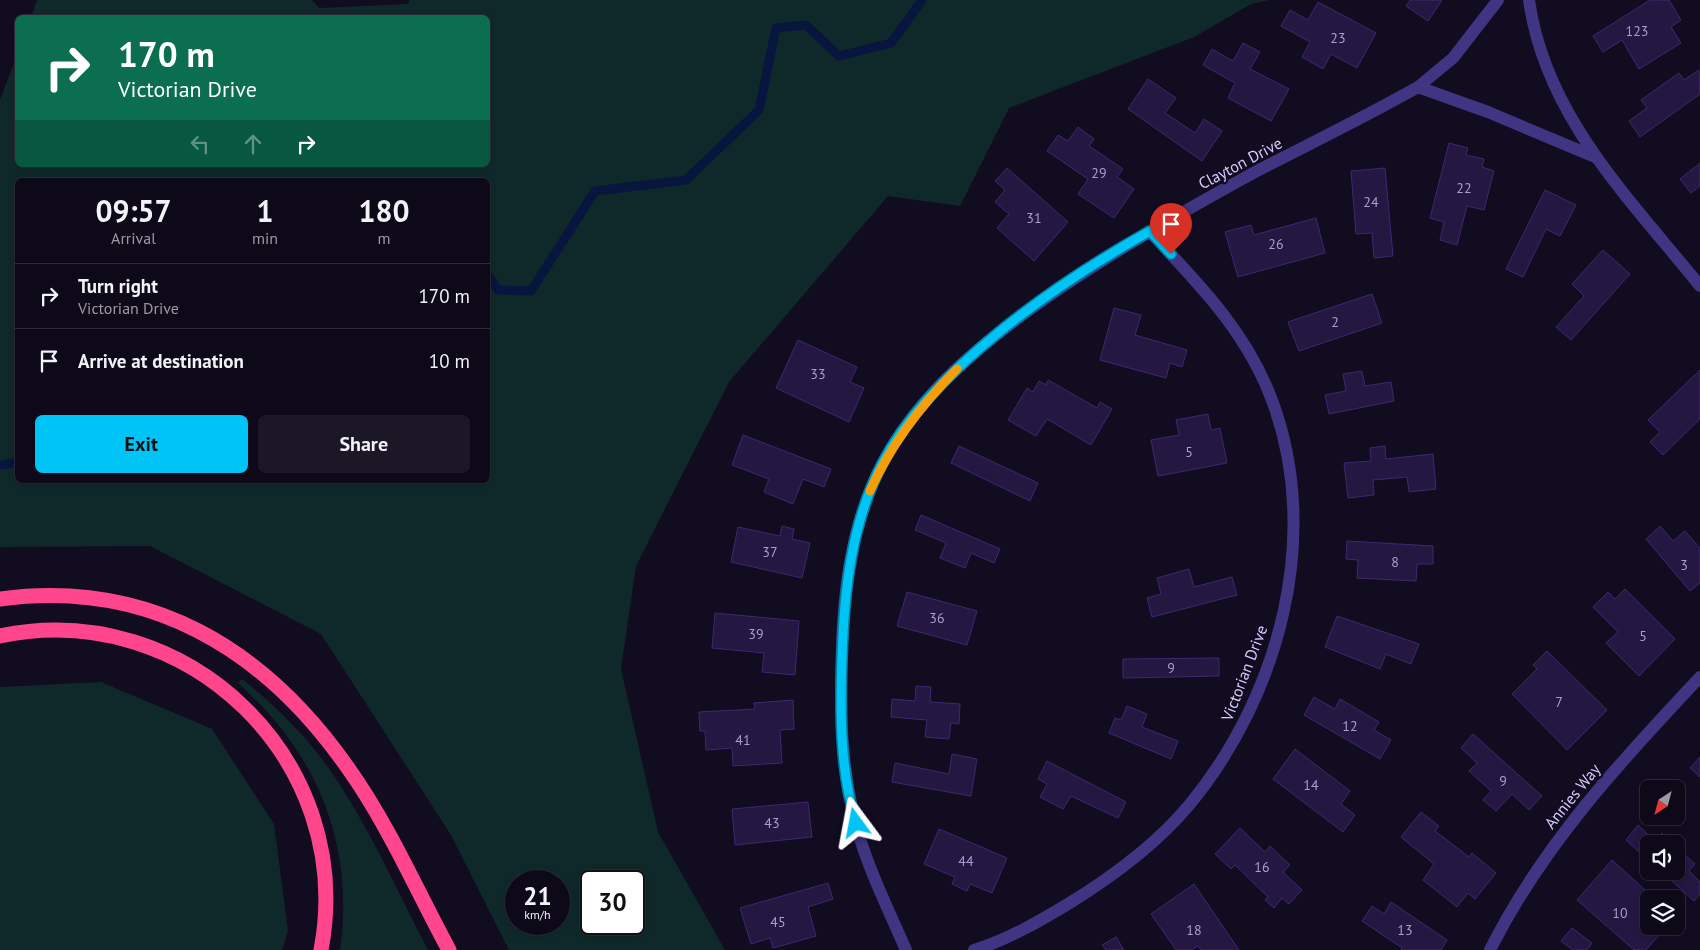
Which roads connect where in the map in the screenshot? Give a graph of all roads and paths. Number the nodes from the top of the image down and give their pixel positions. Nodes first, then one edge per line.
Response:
1 (1498, 0) edge
2 (1529, 0) edge
3 (1418, 87) junction
4 (1595, 157) junction
5 (1150, 231) junction
6 (1700, 286) edge
7 (0, 599) edge
8 (0, 636) edge
9 (1700, 677) edge
10 (320, 950) edge
11 (448, 950) edge
12 (906, 950) edge
13 (974, 950) edge
14 (1490, 950) edge

1 - 3 street, Clayton Drive
2 - 4 street
3 - 4 street
3 - 5 street, Clayton Drive
4 - 6 street
5 - 12 street, Clayton Drive
5 - 13 street, Victorian Drive
7 - 11 highway
8 - 10 highway
9 - 14 street, Annies Way

